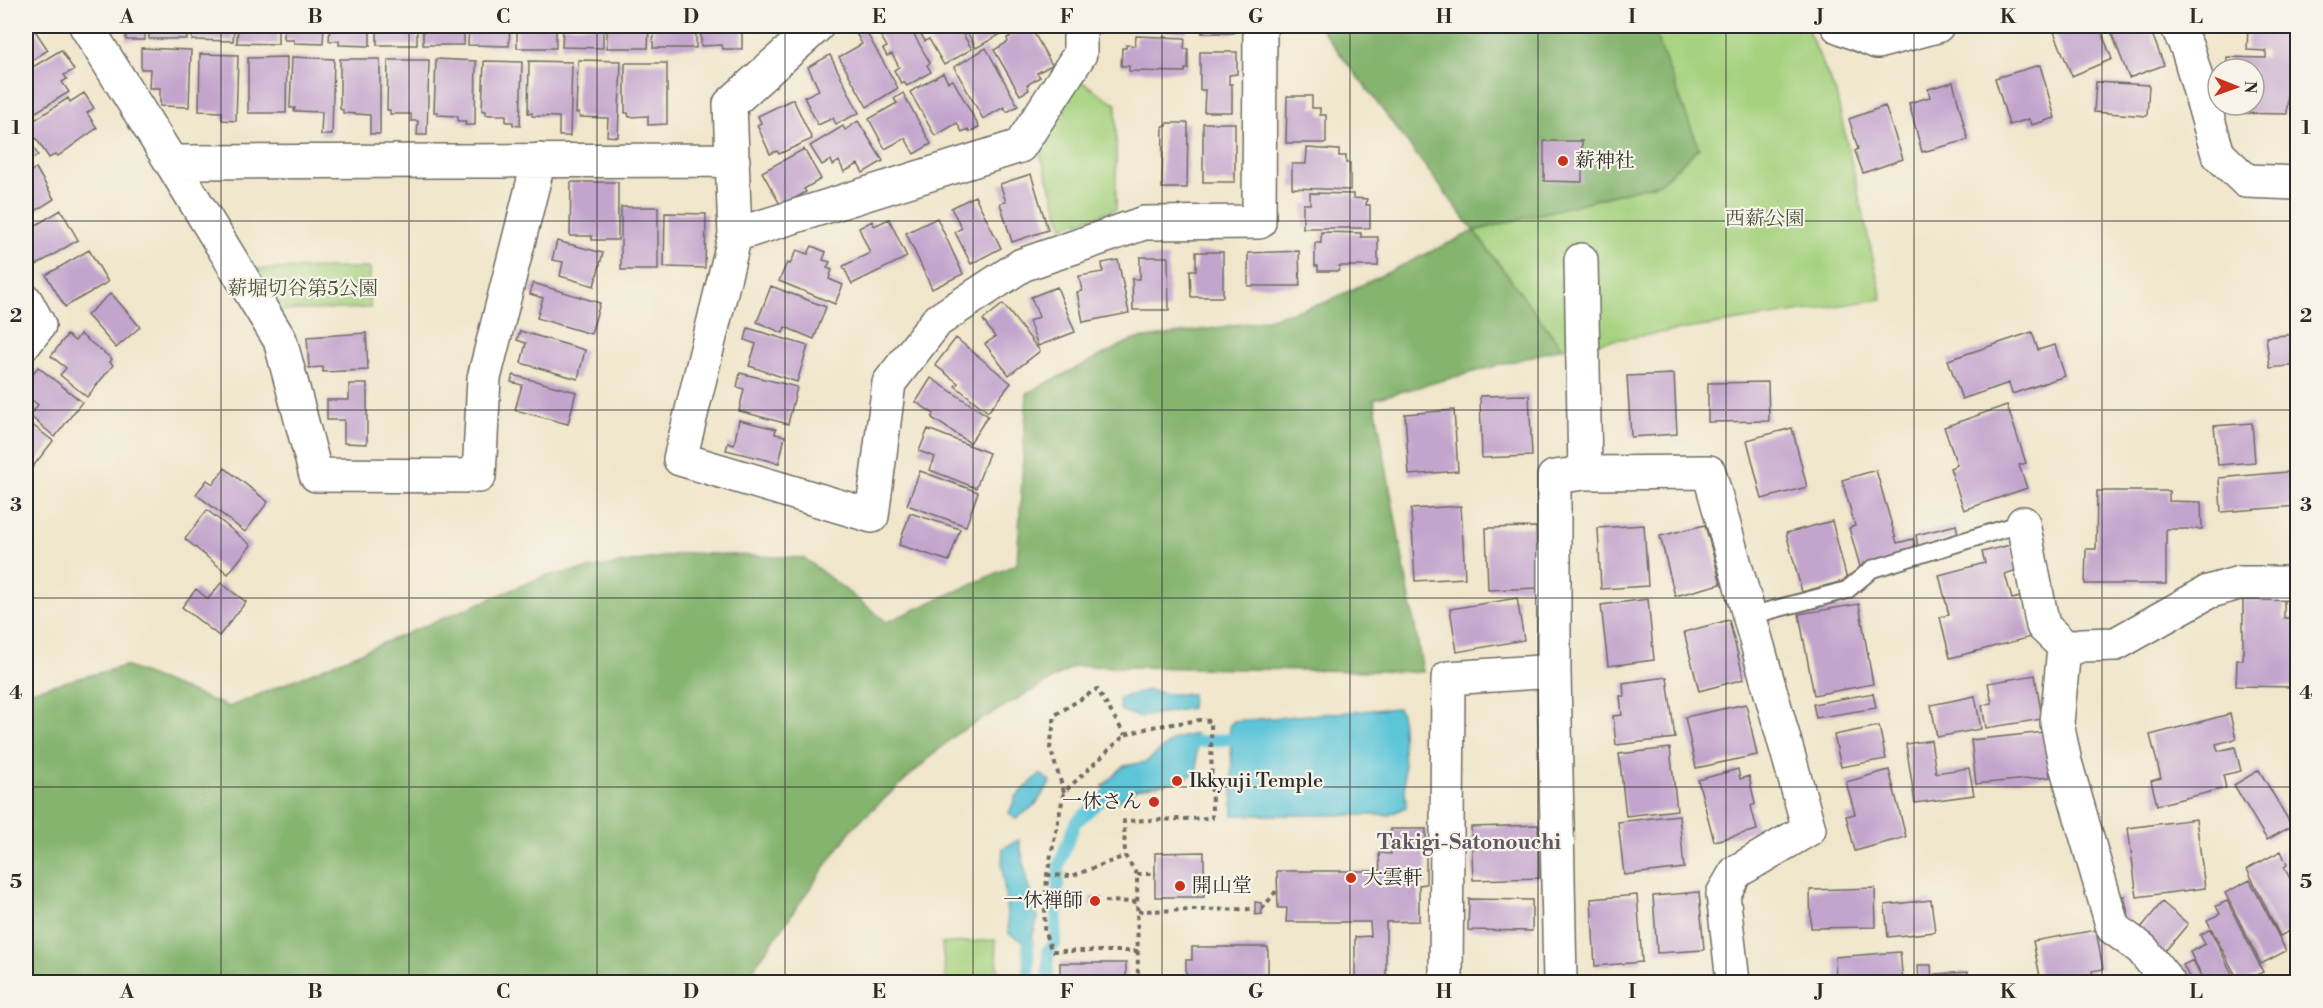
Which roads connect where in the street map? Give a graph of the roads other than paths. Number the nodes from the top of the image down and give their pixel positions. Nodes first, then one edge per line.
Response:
1 (86, 26) edge
2 (817, 26) edge
3 (1080, 26) edge
4 (1260, 26) edge
5 (1838, 26) edge
6 (1937, 26) edge
7 (2176, 26) edge
8 (539, 160) junction
9 (733, 160) junction
10 (171, 162) junction
11 (2298, 183) edge
12 (735, 235) junction
13 (1581, 260) dead end
14 (26, 301) edge
15 (26, 342) edge
16 (1585, 473) junction
17 (2023, 523) joint
18 (2298, 583) edge
19 (1749, 616) junction
20 (2068, 650) junction
21 (1554, 671) junction
22 (1444, 981) edge
23 (1560, 982) edge
24 (1733, 982) edge
25 (2168, 982) edge

1 - 10 street
2 - 9 street
3 - 12 street
4 - 12 street
5 - 6 street
7 - 11 street
8 - 9 street
8 - 10 street
8 - 10 street
9 - 12 street
13 - 16 street
14 - 15 street
16 - 19 street
16 - 21 street
17 - 19 lane
17 - 20 street
18 - 20 street
19 - 24 street
20 - 25 street
21 - 22 street
21 - 23 street

